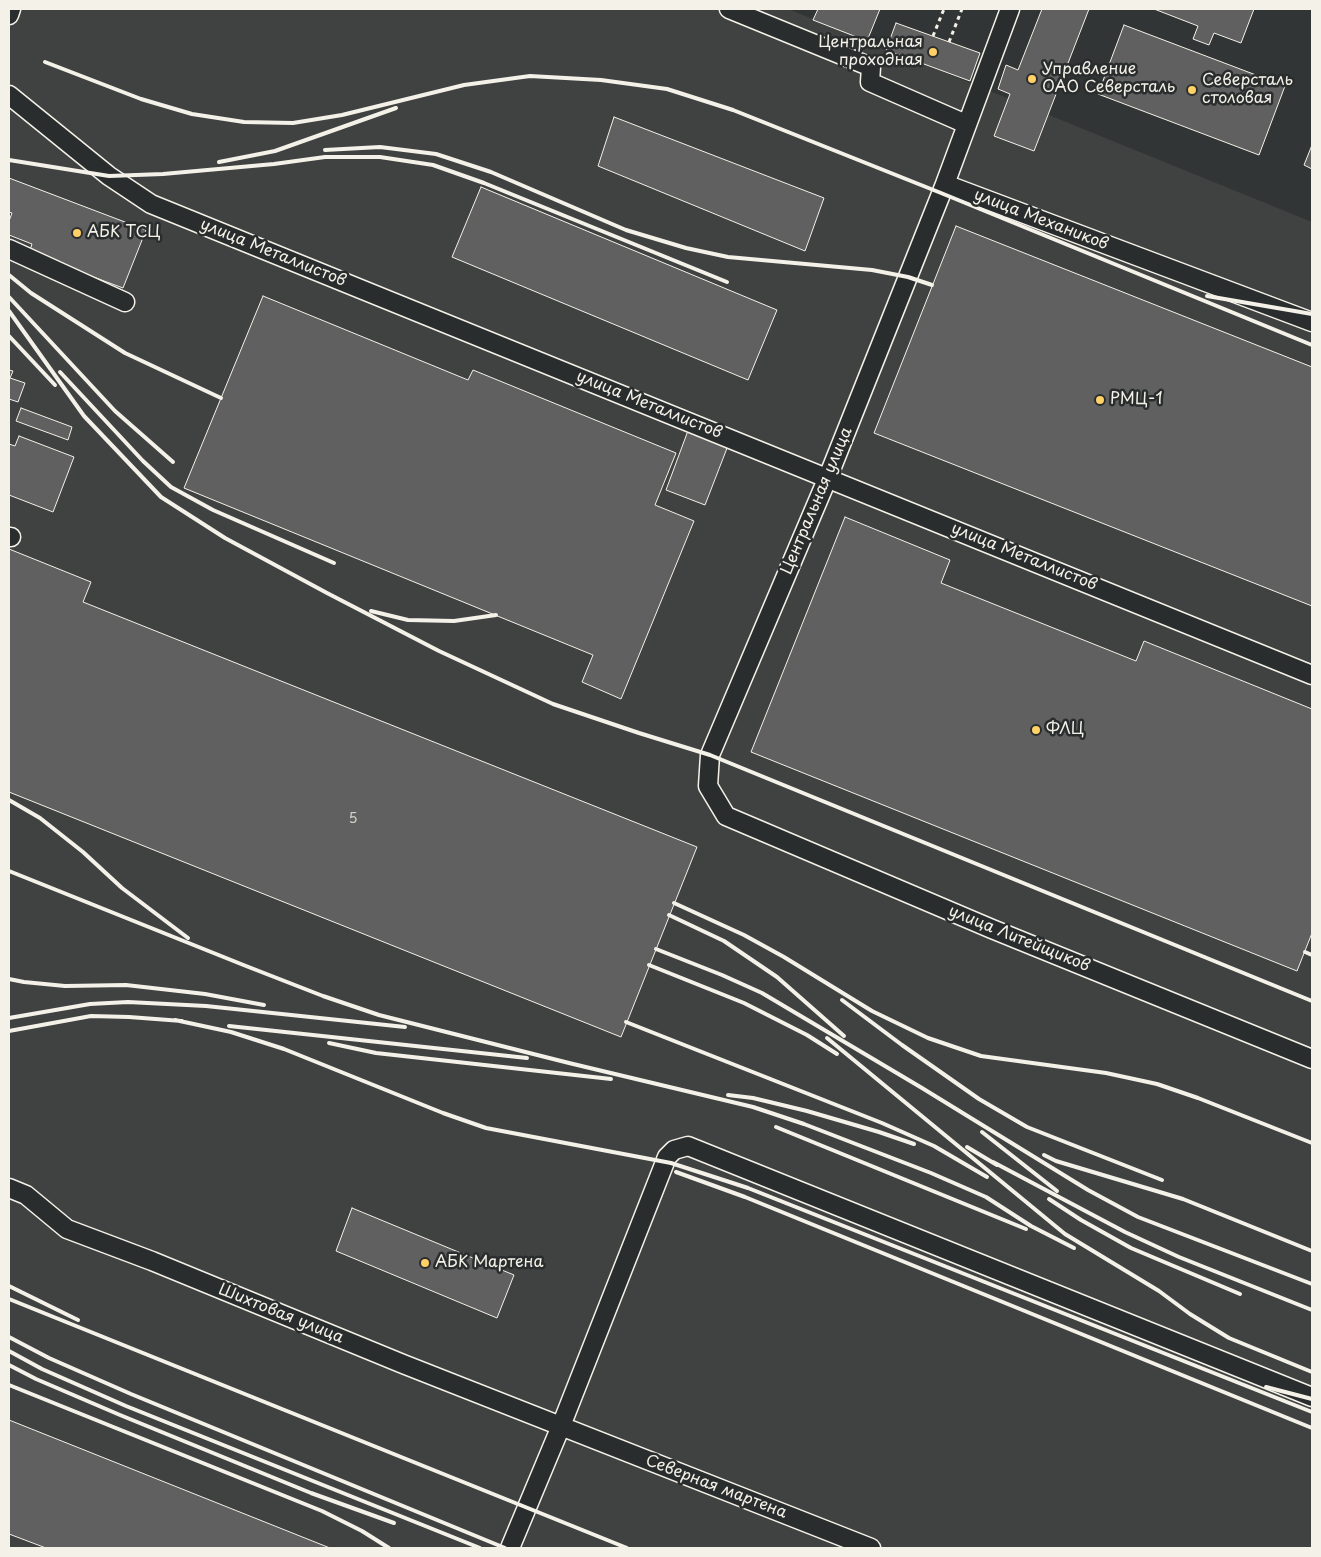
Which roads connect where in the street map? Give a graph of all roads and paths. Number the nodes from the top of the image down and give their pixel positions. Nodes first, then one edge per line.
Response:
1 (11, 9) edge
2 (729, 9) edge
3 (944, 9) edge
4 (962, 9) edge
5 (1010, 9) edge
6 (9, 14) edge
7 (933, 36) dead end
8 (949, 42) dead end
9 (9, 95) edge
10 (966, 124) junction
11 (945, 184) junction
12 (9, 249) edge
13 (125, 302) dead end
14 (1312, 322) edge
15 (828, 477) junction
16 (1312, 675) edge
17 (726, 816) joint
18 (1312, 1059) edge
19 (9, 1188) edge
20 (1312, 1396) edge
21 (561, 1426) junction
22 (510, 1548) edge
23 (871, 1548) edge

1 - 6 street
2 - 10 street
3 - 7 path
4 - 8 path
5 - 10 street
9 - 15 street, улица Металлистов
10 - 11 street
11 - 14 street, улица Механиков
11 - 15 street, Центральная улица
12 - 13 street
15 - 16 street, улица Металлистов
15 - 17 street, Центральная улица
17 - 18 street, улица Литейщиков
19 - 21 street, Шихтовая улица
20 - 21 street
21 - 22 street
21 - 23 street, Северная мартена

